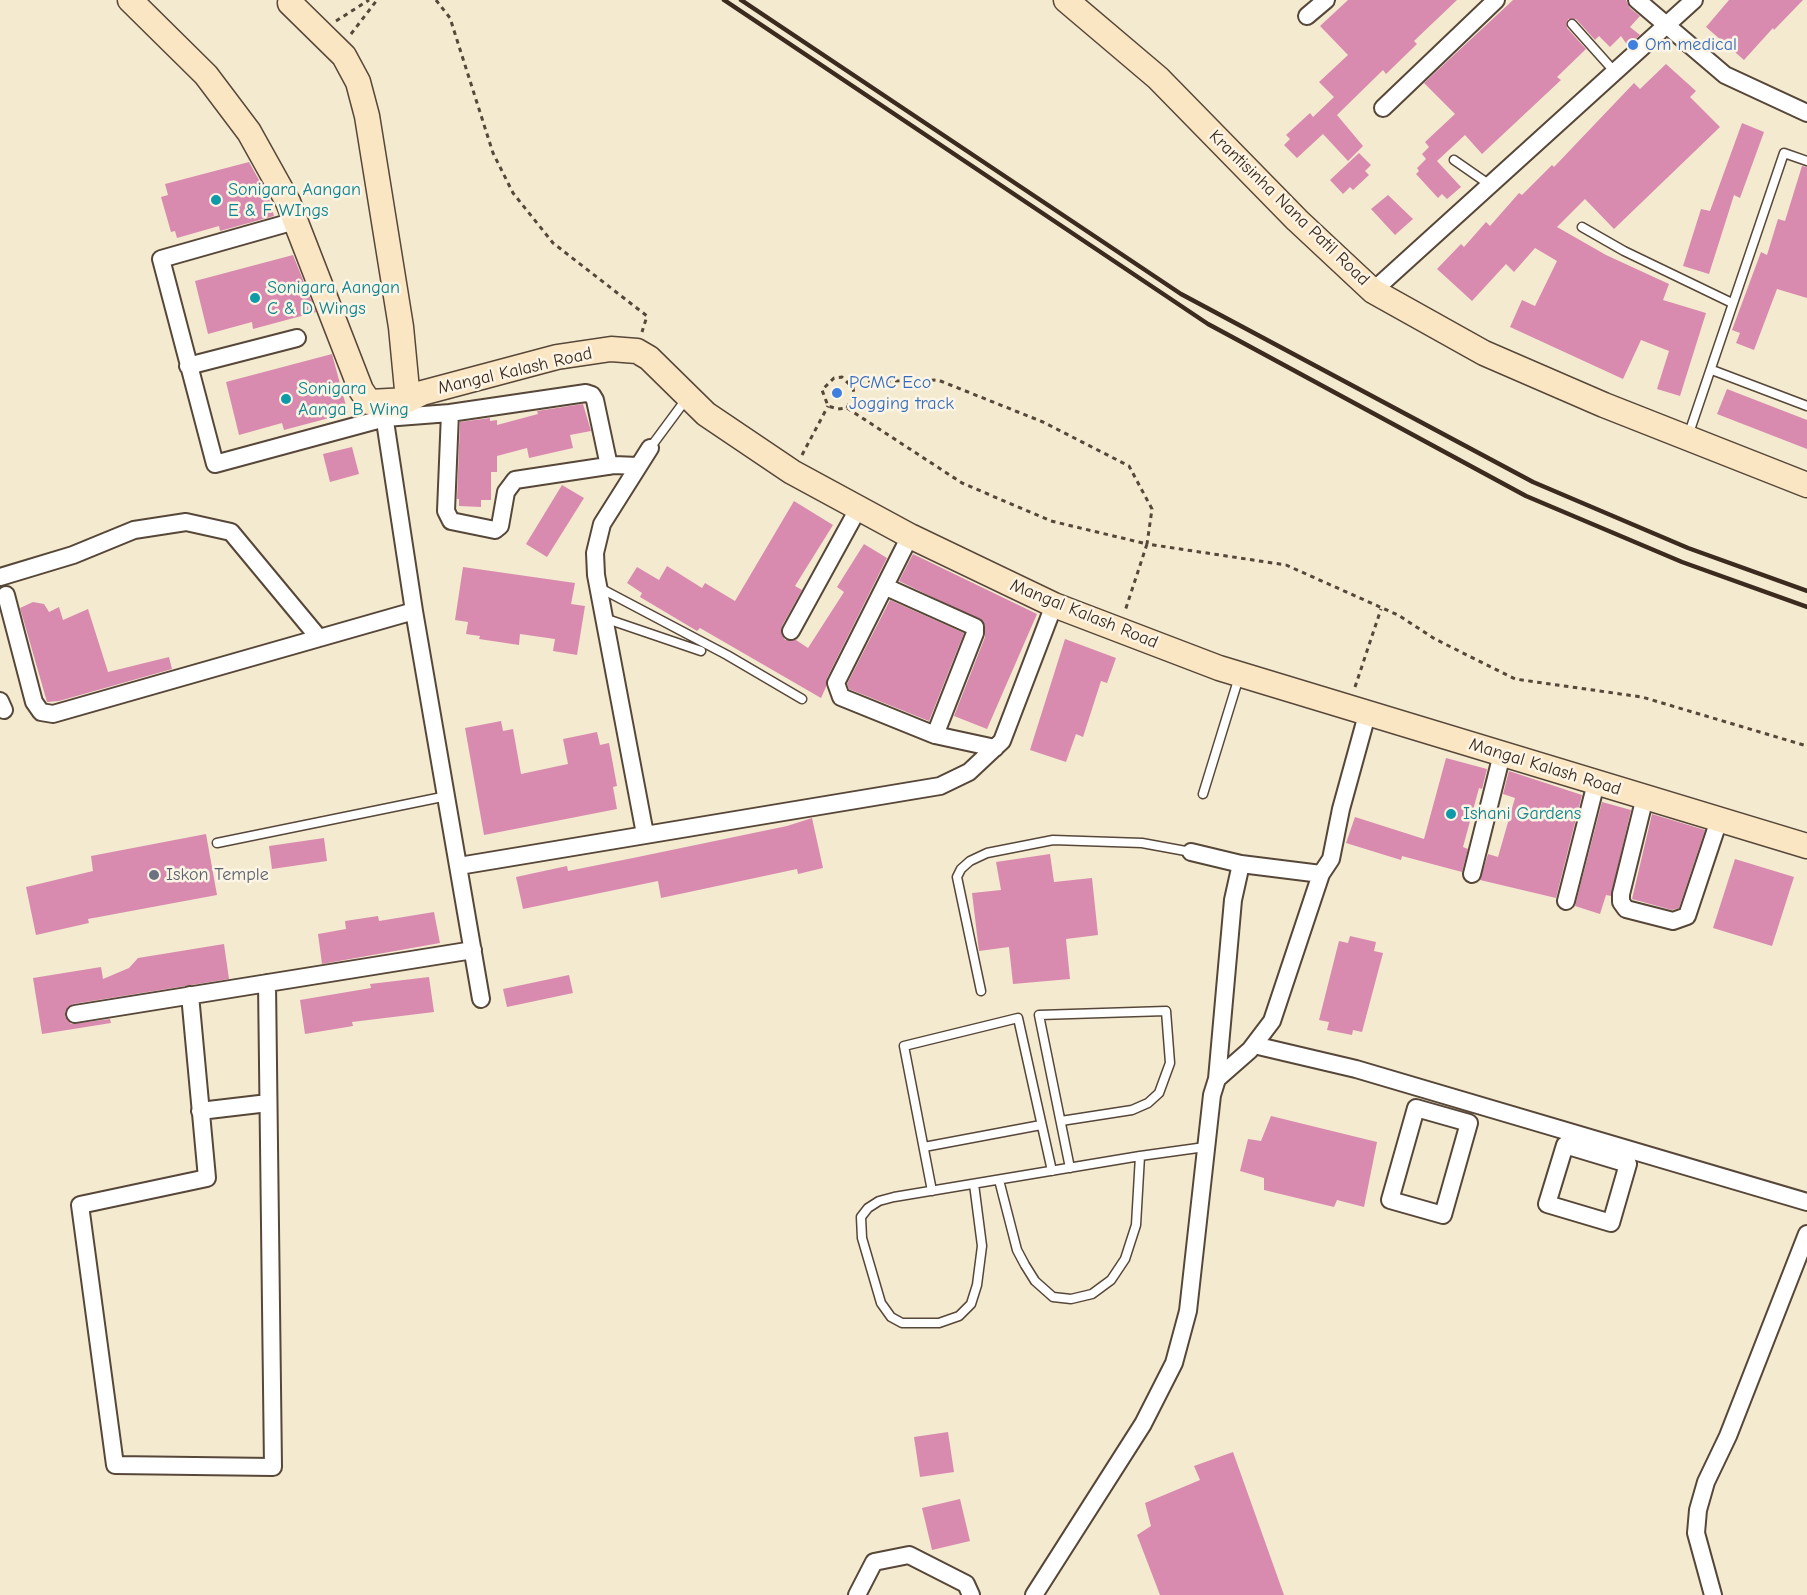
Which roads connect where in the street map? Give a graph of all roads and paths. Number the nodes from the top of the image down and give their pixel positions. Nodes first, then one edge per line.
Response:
1 (130, 0) edge
2 (369, 0) edge
3 (377, 0) edge
4 (436, 0) edge
5 (1326, 0) edge
6 (1496, 0) edge
7 (1637, 0) edge
8 (1694, 0) edge
9 (1068, 1) edge
10 (290, 3) dead end
11 (1307, 16) dead end
12 (1572, 24) dead end
13 (1667, 25) junction
14 (319, 30) junction
15 (344, 56) junction
16 (1614, 70) junction
17 (1383, 108) dead end
18 (1807, 112) edge
19 (1455, 160) dead end
20 (1807, 162) edge
21 (1491, 185) junction
22 (295, 221) junction
23 (1582, 227) dead end
24 (1373, 291) junction
25 (1732, 303) junction
26 (297, 338) dead end
27 (637, 351) junction
28 (188, 366) junction
29 (1712, 370) junction
30 (850, 382) junction
31 (687, 397) junction
32 (408, 400) junction
33 (828, 406) junction
34 (1807, 406) edge
35 (847, 408) junction
36 (383, 410) junction
37 (450, 413) junction
38 (1688, 437) junction
39 (650, 448) joint
40 (609, 466) junction
41 (638, 466) junction
42 (792, 472) junction
43 (1807, 485) edge
44 (858, 508) junction
45 (910, 536) junction
46 (1147, 544) junction
47 (0, 577) edge
48 (598, 586) junction
49 (886, 586) junction
50 (6, 595) dead end
51 (1054, 605) junction
52 (1381, 609) junction
53 (414, 611) junction
54 (604, 618) junction
55 (1119, 630) junction
56 (790, 631) dead end
57 (319, 638) junction
58 (701, 651) dead end
59 (1240, 674) junction
60 (801, 699) dead end
61 (1359, 709) junction
62 (935, 735) junction
63 (1807, 746) edge
64 (995, 748) junction
65 (1502, 754) junction
66 (1596, 783) junction
67 (1203, 794) dead end
68 (447, 796) junction
69 (1645, 797) junction
70 (1719, 820) junction
71 (645, 834) junction
72 (217, 843) dead end
73 (1807, 846) edge
74 (1191, 852) joint
75 (1241, 864) junction
76 (459, 866) junction
77 (1321, 874) junction
78 (1472, 874) dead end
79 (1566, 901) dead end
80 (473, 950) junction
81 (267, 983) junction
82 (981, 991) dead end
83 (190, 995) junction
84 (481, 999) dead end
85 (75, 1014) dead end
86 (1254, 1045) junction
87 (1217, 1079) junction
88 (1426, 1089) junction
89 (268, 1103) junction
90 (1421, 1110) junction
91 (200, 1111) junction
92 (1061, 1121) junction
93 (1041, 1125) junction
94 (1572, 1139) junction
95 (1205, 1147) junction
96 (924, 1148) junction
97 (1625, 1155) junction
98 (1140, 1156) junction
99 (1070, 1168) junction
100 (1052, 1171) junction
101 (999, 1180) junction
102 (974, 1184) junction
103 (932, 1191) junction
104 (1807, 1202) edge
105 (1807, 1234) edge
106 (857, 1595) edge
107 (970, 1595) edge
108 (1034, 1595) edge
109 (1713, 1595) edge

1 - 22 street
2 - 14 path
3 - 15 path
4 - 27 path
5 - 11 street
6 - 17 street
7 - 13 street
8 - 13 street
9 - 24 street, Krantisinha Nana Patil Road
10 - 14 street
12 - 16 lane
13 - 16 street
13 - 18 street
14 - 15 street
15 - 32 street
16 - 21 street
19 - 21 lane
20 - 25 lane
21 - 24 street
22 - 28 street
22 - 36 street
23 - 25 lane
24 - 38 street, Krantisinha Nana Patil Road
25 - 29 lane
26 - 28 street
27 - 31 street, Mangal Kalash Road
27 - 32 street, Mangal Kalash Road
28 - 36 street
29 - 34 lane
29 - 38 lane
30 - 33 path
30 - 35 path
30 - 46 path
31 - 39 lane
31 - 42 street, Mangal Kalash Road
32 - 36 street, Mangal Kalash Road
33 - 35 path
33 - 42 path
35 - 46 path
36 - 37 street
36 - 53 street
37 - 40 street
37 - 40 street
38 - 43 street, Krantisinha Nana Patil Road
39 - 41 street
40 - 41 street
41 - 48 street
42 - 44 street, Mangal Kalash Road
44 - 45 street, Mangal Kalash Road
44 - 56 street
45 - 49 street
45 - 51 street, Mangal Kalash Road
46 - 52 path
46 - 55 path
47 - 57 street
48 - 54 street
48 - 60 lane
49 - 62 street
49 - 62 street
50 - 57 street
51 - 55 street, Mangal Kalash Road
51 - 64 street
52 - 61 path
52 - 63 path
53 - 57 street
53 - 68 street
54 - 58 lane
54 - 71 street
55 - 59 street, Mangal Kalash Road
59 - 61 street, Mangal Kalash Road
59 - 67 lane
61 - 65 street, Mangal Kalash Road
61 - 77 street
62 - 64 street
64 - 71 street
65 - 66 street, Mangal Kalash Road
65 - 78 street
66 - 69 street, Mangal Kalash Road
66 - 79 street
68 - 72 lane
68 - 76 street
69 - 70 street, Mangal Kalash Road
69 - 70 street
70 - 73 street, Mangal Kalash Road
71 - 76 street
74 - 75 street
74 - 82 lane
75 - 77 street
75 - 87 street
76 - 80 street
77 - 86 street
80 - 81 street
80 - 84 street
81 - 83 street
81 - 89 street
83 - 85 street
83 - 91 street
86 - 87 street
86 - 88 street
87 - 95 street
88 - 90 street
88 - 94 street
89 - 91 street
89 - 91 street
90 - 90 street
92 - 92 lane
92 - 99 lane
93 - 96 lane
93 - 96 lane
93 - 100 lane
94 - 97 street
94 - 97 street
95 - 98 lane
95 - 108 street
96 - 103 lane
97 - 104 street
98 - 99 lane
98 - 101 lane
99 - 100 lane
100 - 101 lane
101 - 102 lane
102 - 103 lane
102 - 103 lane
105 - 109 street
106 - 107 street

